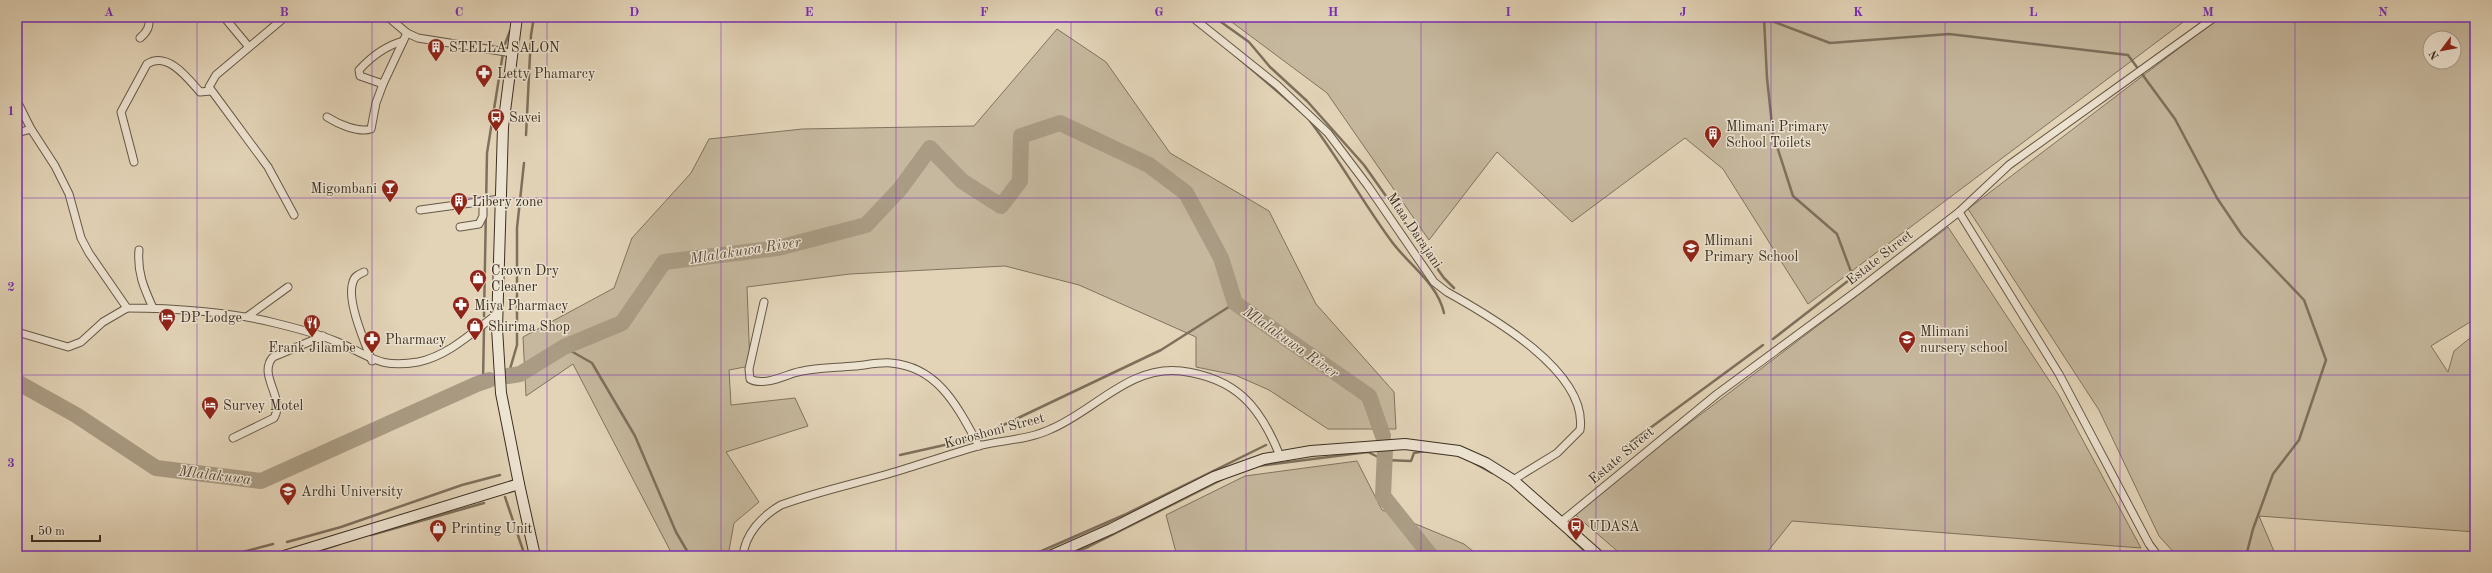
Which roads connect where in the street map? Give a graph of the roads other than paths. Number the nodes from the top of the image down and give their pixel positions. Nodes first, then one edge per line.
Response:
1 (149, 17) edge
2 (224, 17) edge
3 (285, 17) edge
4 (388, 17) edge
5 (517, 17) edge
6 (1192, 17) edge
7 (2215, 17) edge
8 (407, 33) junction
9 (140, 38) dead end
10 (403, 41) junction
11 (249, 47) junction
12 (512, 53) junction
13 (382, 84) junction
14 (211, 91) junction
15 (17, 101) edge
16 (327, 117) dead end
17 (31, 129) junction
18 (17, 134) edge
19 (134, 162) dead end
20 (500, 199) junction
21 (483, 200) junction
22 (420, 210) dead end
23 (1959, 212) junction
24 (294, 215) dead end
25 (460, 227) dead end
26 (139, 250) dead end
27 (364, 272) dead end
28 (288, 287) dead end
29 (764, 302) dead end
30 (128, 308) junction
31 (153, 308) junction
32 (497, 314) junction
33 (248, 316) junction
34 (17, 332) edge
35 (323, 336) junction
36 (372, 360) junction
37 (233, 438) dead end
38 (979, 446) junction
39 (1280, 456) junction
40 (1513, 480) junction
41 (518, 484) junction
42 (1561, 522) junction
43 (284, 556) edge
44 (535, 556) edge
45 (743, 556) edge
46 (1050, 556) edge
47 (1599, 556) edge
48 (2158, 556) edge

1 - 9 street
2 - 11 street
3 - 11 street
4 - 8 street
5 - 12 street
6 - 40 street, Mtaa Darajani
7 - 23 street, Estate Street
8 - 10 street
8 - 12 street
10 - 13 street
10 - 13 street
11 - 14 street
12 - 20 street
13 - 16 street
14 - 19 street
14 - 24 street
15 - 17 street
17 - 18 street
17 - 30 street
20 - 21 street
20 - 32 street
21 - 22 street
21 - 25 street
23 - 42 street, Estate Street
23 - 48 street
26 - 31 street
27 - 36 street
28 - 33 street
29 - 38 street
30 - 31 street
30 - 34 street
31 - 33 street
32 - 36 street
32 - 41 street
33 - 35 street
35 - 36 street
35 - 37 street
38 - 39 street, Koroshoni Street
38 - 45 street, Koroshoni Street
39 - 40 street
39 - 46 street
40 - 42 street
41 - 43 street
41 - 44 street
42 - 47 street

